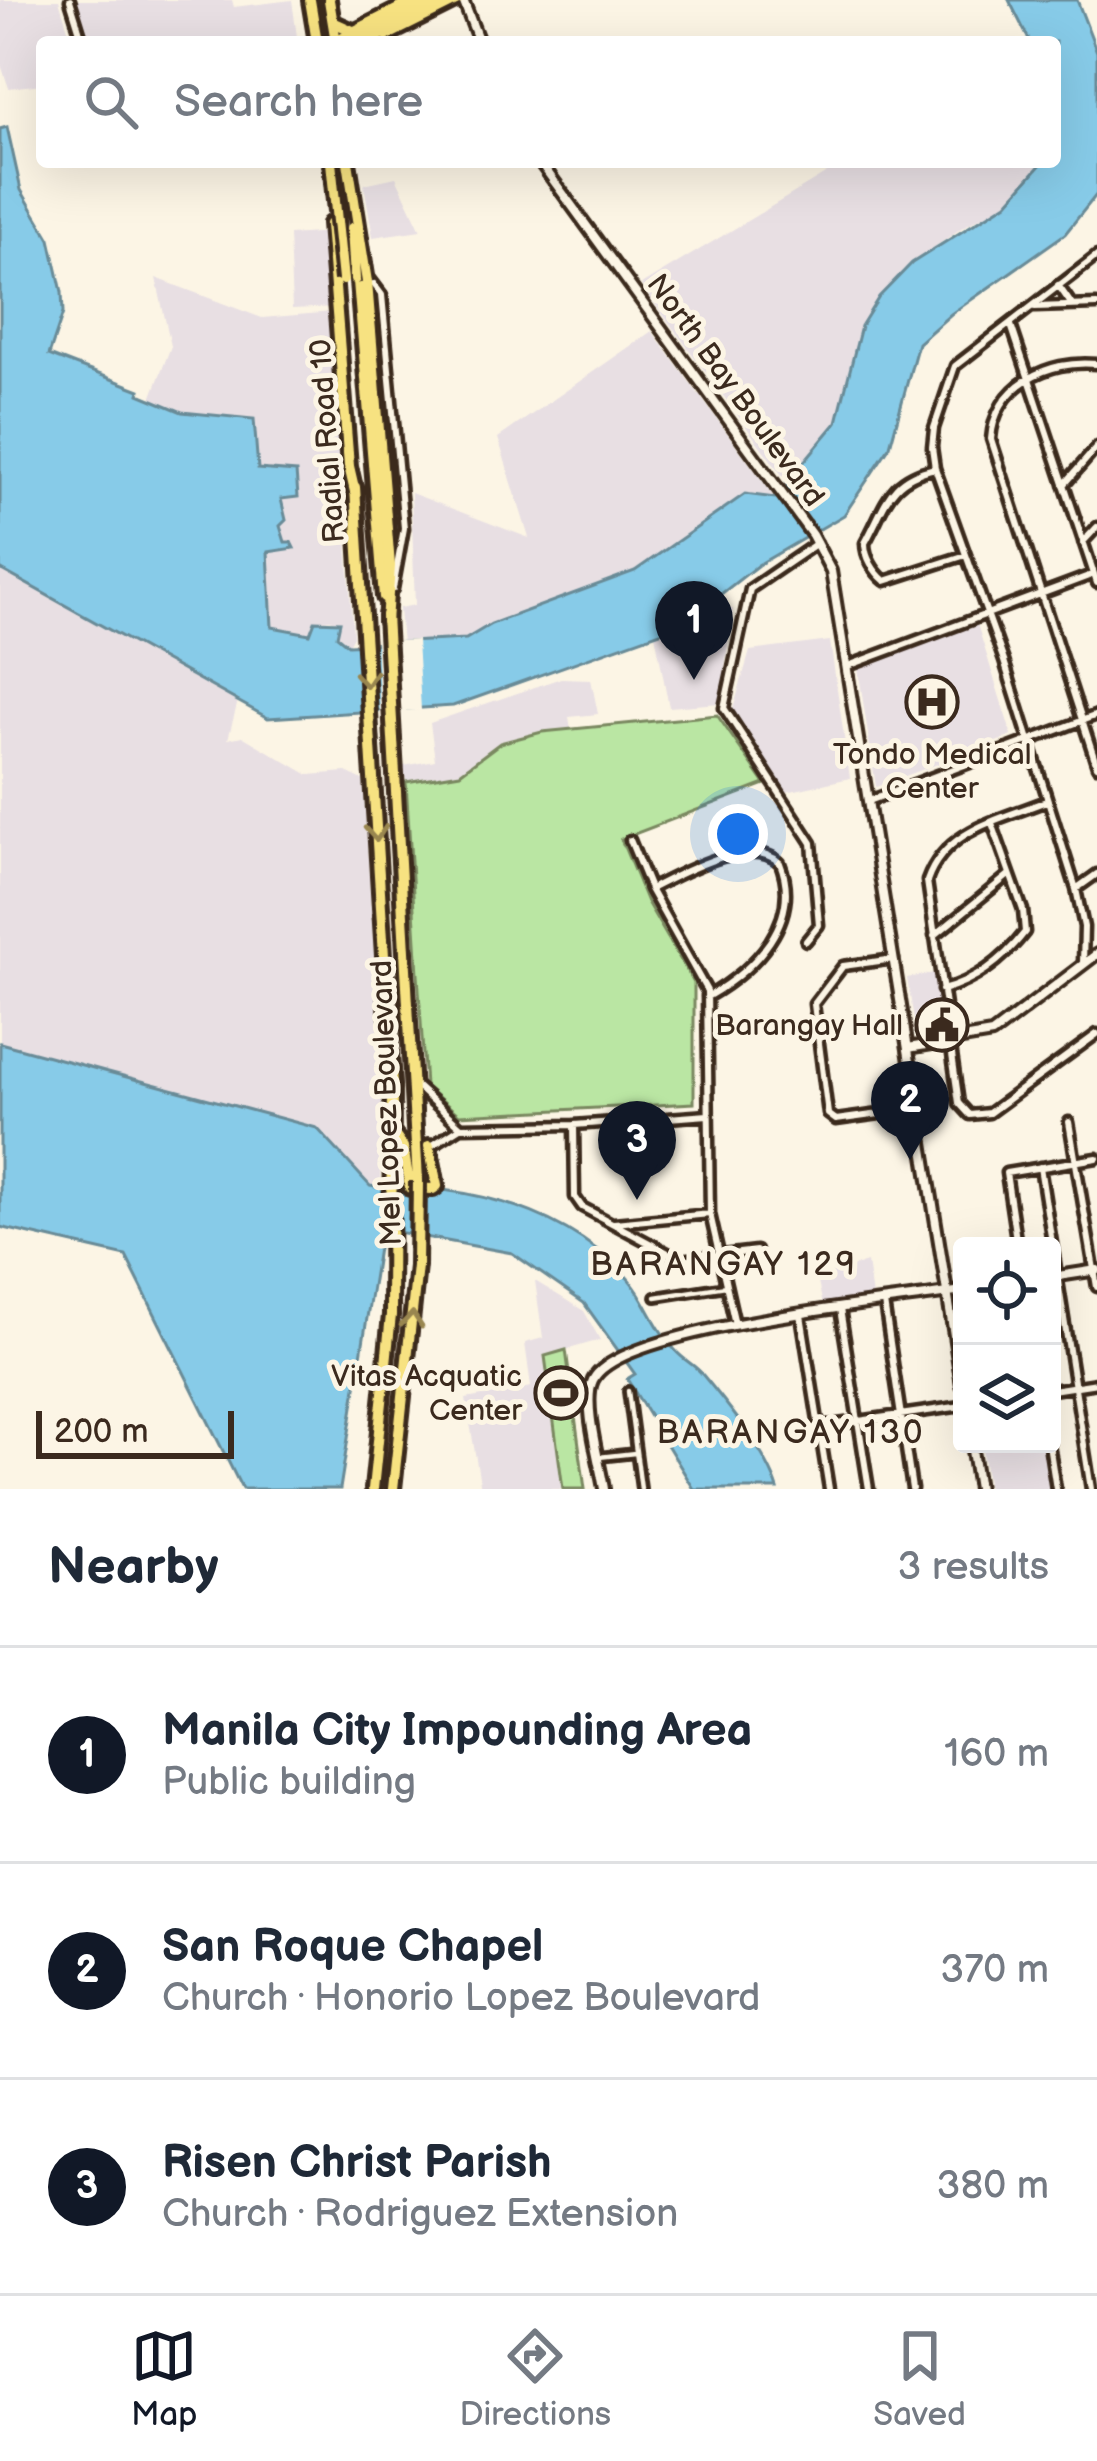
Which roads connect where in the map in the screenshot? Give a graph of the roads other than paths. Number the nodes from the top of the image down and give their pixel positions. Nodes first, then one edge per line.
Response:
1 (70, 0) edge
2 (310, 0) edge
3 (329, 0) edge
4 (416, 0) edge
5 (427, 0) edge
6 (458, 2) edge
7 (333, 22) junction
8 (81, 36) edge
9 (316, 36) edge
10 (340, 36) edge
11 (340, 36) edge
12 (347, 36) edge
13 (348, 36) edge
14 (382, 36) edge
15 (476, 36) edge
16 (330, 168) edge
17 (330, 168) edge
18 (331, 168) edge
19 (346, 168) edge
20 (347, 168) edge
21 (347, 168) edge
22 (544, 168) edge
23 (1097, 256) edge
24 (356, 261) junction
25 (337, 262) junction
26 (1058, 285) junction
27 (1072, 305) junction
28 (1097, 305) edge
29 (1032, 308) junction
30 (1011, 325) junction
31 (1097, 364) edge
32 (1028, 377) junction
33 (1097, 447) edge
34 (935, 468) junction
35 (1064, 484) junction
36 (355, 492) junction
37 (1097, 526) edge
38 (814, 539) junction
39 (1084, 542) junction
40 (966, 555) junction
41 (1096, 579) edge
42 (1040, 594) junction
43 (986, 614) junction
44 (386, 622) junction
45 (848, 666) junction
46 (391, 713) joint
47 (1097, 716) edge
48 (368, 717) joint
49 (1082, 722) junction
50 (1028, 743) junction
51 (1097, 766) edge
52 (869, 801) junction
53 (1046, 801) junction
54 (992, 823) junction
55 (630, 841) dead end
56 (1010, 874) junction
57 (1097, 874) edge
58 (650, 889) junction
59 (1076, 890) junction
60 (934, 937) junction
61 (806, 940) dead end
62 (1097, 954) edge
63 (894, 959) junction
64 (1082, 966) junction
65 (942, 990) junction
66 (707, 997) junction
67 (1097, 1034) edge
68 (951, 1042) junction
69 (908, 1048) junction
70 (411, 1082) junction
71 (917, 1109) junction
72 (708, 1115) junction
73 (1069, 1122) dead end
74 (574, 1125) junction
75 (461, 1127) junction
76 (392, 1132) junction
77 (430, 1146) junction
78 (1097, 1158) edge
79 (417, 1159) junction
80 (1076, 1161) junction
81 (1040, 1167) junction
82 (710, 1214) junction
83 (610, 1224) junction
84 (1016, 1237) edge
85 (1050, 1237) edge
86 (756, 1251) dead end
87 (719, 1256) junction
88 (1096, 1271) edge
89 (1061, 1276) edge
90 (726, 1286) junction
91 (1097, 1287) edge
92 (953, 1293) edge
93 (947, 1294) junction
94 (656, 1297) dead end
95 (884, 1303) junction
96 (1061, 1308) edge
97 (840, 1309) junction
98 (801, 1315) junction
99 (735, 1324) junction
100 (956, 1345) edge
101 (1097, 1382) edge
102 (1076, 1386) junction
103 (1061, 1388) edge
104 (628, 1391) dead end
105 (953, 1407) edge
106 (901, 1415) junction
107 (858, 1421) junction
108 (819, 1427) junction
109 (776, 1433) dead end
110 (636, 1453) junction
111 (972, 1453) edge
112 (1050, 1453) edge
113 (599, 1457) junction
114 (373, 1489) edge
115 (393, 1489) edge
116 (604, 1489) edge
117 (641, 1489) edge
118 (829, 1489) edge
119 (869, 1489) edge
120 (912, 1489) edge
121 (978, 1489) edge
122 (1056, 1489) edge
123 (1091, 1489) edge

1 - 8 street
2 - 9 highway
3 - 7 highway
4 - 12 main road
5 - 13 highway
6 - 14 highway
6 - 15 main road
7 - 10 highway
7 - 11 highway
16 - 25 highway, Radial Road 10
17 - 36 highway, bridge
18 - 19 highway, bridge
20 - 24 highway, Radial Road 10
21 - 44 highway, bridge
22 - 38 main road, North Bay Boulevard
23 - 26 street
24 - 25 highway
24 - 44 highway, Radial Road 10
24 - 44 street
25 - 36 highway, Radial Road 10
26 - 27 street
26 - 29 street
27 - 28 street
27 - 29 street
29 - 30 street
30 - 32 street
30 - 34 street
31 - 32 street
32 - 35 street
32 - 42 street
33 - 35 street
34 - 40 street
34 - 40 street
35 - 39 street
36 -> 48 highway, Radial Road 10
37 - 39 street
38 - 45 main road, North Bay Boulevard
38 - 61 street
39 - 41 street
40 - 43 street
41 - 42 street
42 - 43 street
42 - 49 street
43 - 45 street
43 - 50 street
44 - 46 highway, Radial Road 10
45 - 52 main road, North Bay Boulevard
46 - 70 highway, Mel Lopez Boulevard
47 - 49 street
48 -> 76 highway, Mel Lopez Boulevard
49 - 50 street
49 - 51 street
50 - 52 street
50 - 53 street
52 - 63 main road, North Bay Boulevard
53 - 54 street
53 - 59 street
54 - 56 street
54 - 60 street
55 - 58 street
56 - 60 street
56 - 65 street
57 - 59 street
58 - 66 street
58 - 66 street
59 - 64 street
60 - 65 street
62 - 64 main road
63 - 69 main road, North Bay Boulevard
63 - 71 street
64 - 68 main road
65 - 68 street
66 - 72 street
67 - 68 street
68 - 69 main road
69 - 71 main road, North Bay Boulevard
70 - 75 street
70 - 79 highway, Mel Lopez Boulevard
71 - 93 main road, North Bay Boulevard
72 - 74 street
72 - 82 street
73 - 80 street
74 - 75 street
74 - 83 street
75 - 77 street
76 - 77 highway
76 - 114 highway, Mel Lopez Boulevard
77 - 79 street
78 - 80 street
115 -> 79 highway, Mel Lopez Boulevard, bridge
80 - 81 street
80 - 88 street
81 - 84 street
81 - 85 street
82 - 83 street
82 - 87 street
83 - 87 street
86 - 87 street
87 - 90 street
88 - 89 main road
88 - 91 street
90 - 94 street
90 - 99 street
92 - 93 main road
93 - 95 main road
93 - 100 main road, North Bay Boulevard
95 - 97 main road
95 - 106 street
96 - 102 street
97 - 98 main road
97 - 107 street
98 - 99 main road
98 - 108 street
99 - 113 main road
101 - 102 street
102 - 103 street
102 - 123 street
104 - 110 street
105 - 106 street
106 - 107 street
106 - 120 street
107 - 108 street
107 - 119 street
108 - 109 street
108 - 118 street
110 - 113 street
110 - 117 street
111 - 121 main road
112 - 122 street
113 - 116 main road

